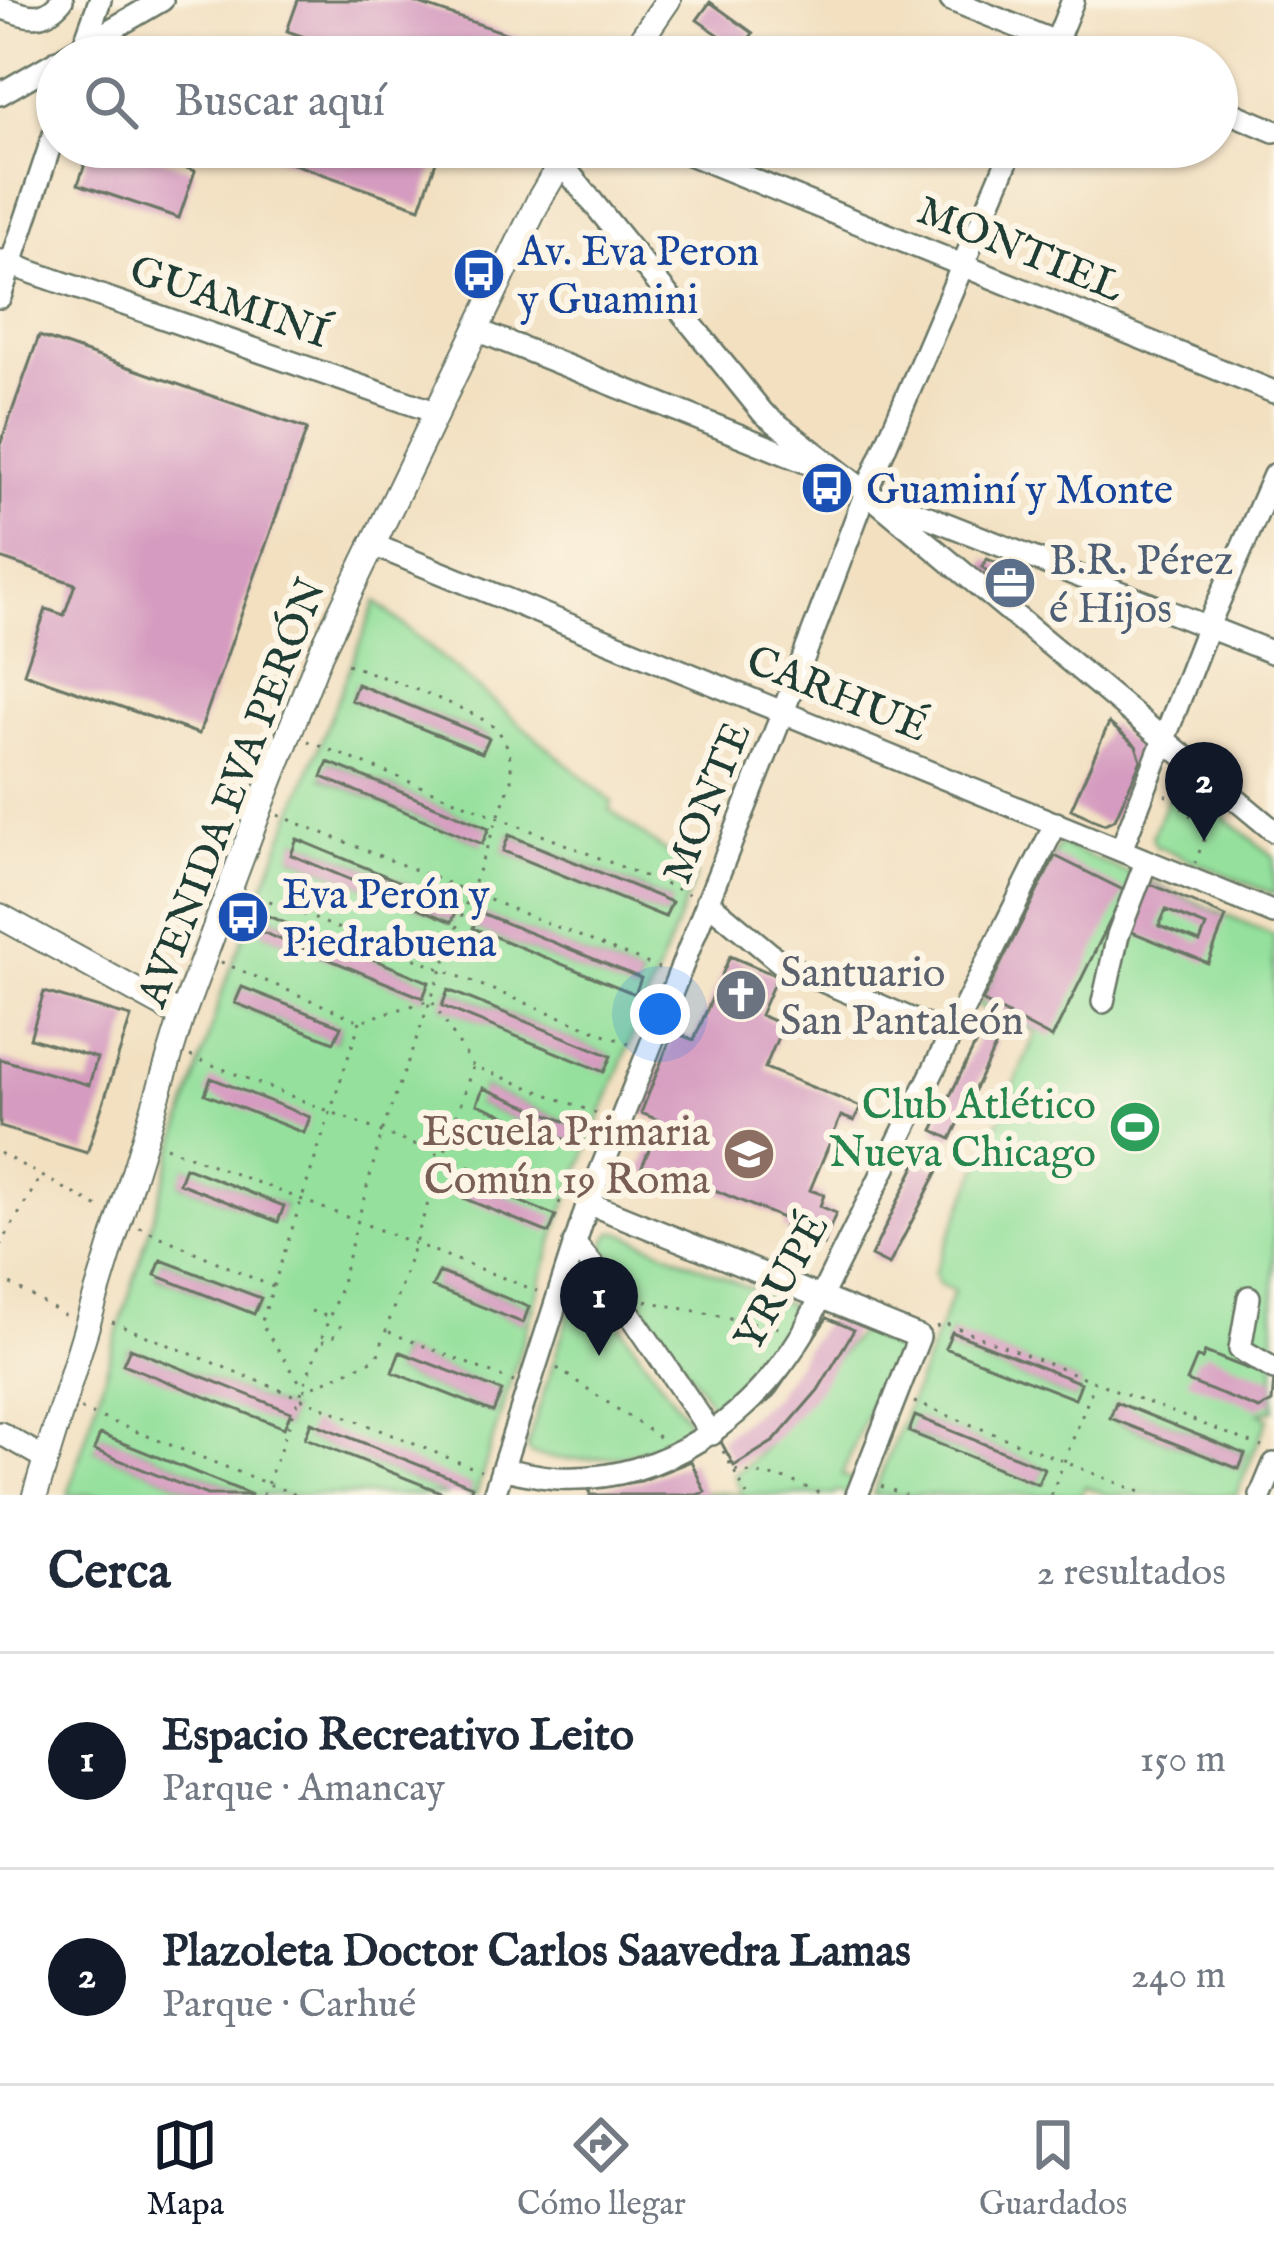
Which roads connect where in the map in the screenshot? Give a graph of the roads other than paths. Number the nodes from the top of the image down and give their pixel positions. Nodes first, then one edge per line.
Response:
1 (62, 0) edge
2 (100, 0) edge
3 (162, 0) edge
4 (668, 0) edge
5 (951, 0) edge
6 (1073, 0) edge
7 (0, 8) edge
8 (81, 36) edge
9 (102, 36) edge
10 (643, 36) edge
11 (1026, 36) edge
12 (1058, 36) edge
13 (36, 74) edge
14 (0, 94) edge
15 (1238, 115) edge
16 (1274, 130) edge
17 (41, 168) edge
18 (559, 168) edge
19 (576, 168) edge
20 (724, 168) edge
21 (1005, 168) edge
22 (6, 263) edge
23 (965, 266) junction
24 (0, 297) edge
25 (477, 330) junction
26 (742, 389) junction
27 (1274, 392) edge
28 (435, 412) junction
29 (718, 425) junction
30 (1274, 476) edge
31 (841, 477) junction
32 (866, 492) junction
33 (371, 544) junction
34 (1208, 626) junction
35 (1274, 653) edge
36 (783, 712) junction
37 (1162, 742) junction
38 (1056, 824) junction
39 (1274, 831) edge
40 (1120, 850) junction
41 (1147, 862) junction
42 (707, 901) junction
43 (1274, 913) edge
44 (0, 916) edge
45 (1102, 1002) dead end
46 (182, 1016) junction
47 (950, 1036) junction
48 (586, 1208) junction
49 (574, 1243) junction
50 (1249, 1298) dead end
51 (819, 1299) junction
52 (1274, 1369) edge
53 (0, 1433) edge
54 (712, 1435) junction
55 (46, 1459) junction
56 (1274, 1464) edge
57 (499, 1481) edge
58 (860, 1487) edge
59 (35, 1495) edge
60 (1261, 1495) edge

1 - 7 street
2 - 8 street
3 - 9 street
4 - 10 main road
5 - 11 street
6 - 12 street
13 - 14 street
15 - 16 street
17 - 22 street
18 - 25 main road, AVENIDA EVA PERÓN
19 - 26 street
20 - 23 street, MONTIEL
21 - 23 street, MONTE
22 - 24 street
22 - 28 street, GUAMINÍ
23 - 27 street, MONTIEL
23 - 32 street, MONTE
25 - 28 main road, AVENIDA EVA PERÓN
25 - 29 street
26 - 29 street
26 - 31 street
28 - 33 main road, AVENIDA EVA PERÓN
29 - 31 street
30 - 34 street
31 - 32 street
32 - 34 street
32 - 36 street, MONTE
32 - 37 street
33 - 36 street, CARHUÉ
33 - 46 main road, AVENIDA EVA PERÓN
34 - 35 street
34 - 37 street
36 - 38 street, CARHUÉ
36 - 42 street, MONTE
37 - 39 street
37 - 40 street
38 - 40 street, CARHUÉ
38 - 47 street, YRUPÉ
40 - 41 street, CARHUÉ
41 - 43 street, CARHUÉ
41 - 45 street
42 - 47 street
42 - 48 street, MONTE
44 - 46 main road
46 - 55 main road, AVENIDA EVA PERÓN
47 - 51 street, YRUPÉ
48 - 49 street, MONTE
48 - 51 street
49 - 54 street
49 - 57 street, MONTE
50 - 52 street
51 - 54 street, YRUPÉ
51 - 58 street
53 - 55 street
54 - 57 street, YRUPÉ
55 - 59 main road, AVENIDA EVA PERÓN
56 - 60 street

